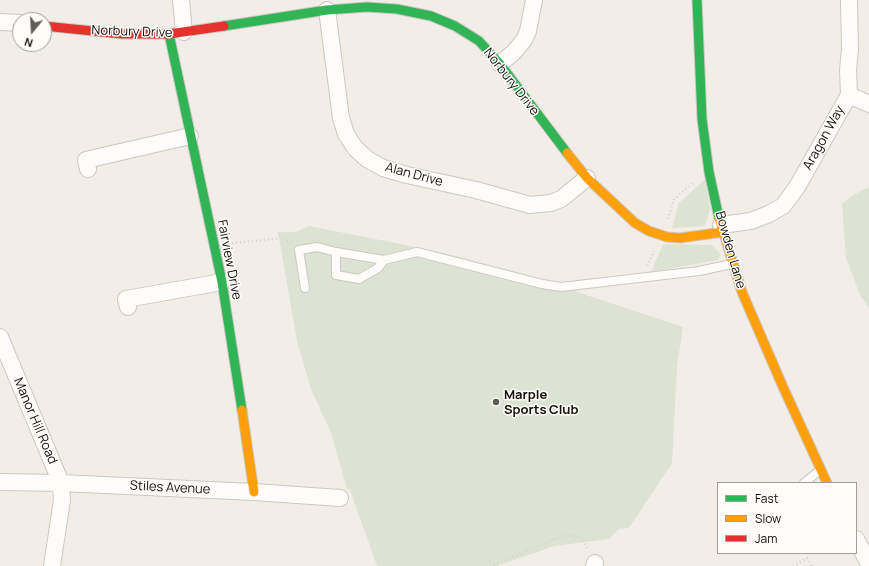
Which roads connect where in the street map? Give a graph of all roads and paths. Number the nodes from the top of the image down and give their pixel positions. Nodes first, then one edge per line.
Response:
1 (181, 0) edge
2 (534, 0) edge
3 (697, 0) edge
4 (849, 0) edge
5 (321, 7) edge
6 (0, 22) edge
7 (12, 23) edge
8 (52, 27) edge
9 (177, 33) junction
10 (500, 64) junction
11 (849, 95) junction
12 (869, 104) edge
13 (190, 136) junction
14 (88, 170) dead end
15 (587, 178) junction
16 (722, 229) junction
17 (214, 246) junction
18 (299, 250) junction
19 (336, 252) junction
20 (384, 260) junction
21 (733, 264) junction
22 (222, 282) junction
23 (305, 288) dead end
24 (128, 307) dead end
25 (0, 338) edge
26 (820, 470) junction
27 (0, 482) edge
28 (805, 482) edge
29 (826, 482) edge
30 (61, 483) junction
31 (254, 492) junction
32 (340, 498) dead end
33 (857, 541) edge
34 (869, 564) edge
35 (594, 565) edge
36 (52, 566) edge
37 (490, 566) edge
38 (793, 566) edge
39 (812, 566) edge

1 - 9 street
2 - 10 street
3 - 16 street, Bowden Lane
4 - 11 street, Aragon Way
5 - 9 street, Norbury Drive
5 - 10 street, Norbury Drive
5 - 15 street, Alan Drive
6 - 7 street
8 - 9 street, Norbury Drive
9 - 13 street, Fairview Drive
10 - 15 street, Norbury Drive
11 - 12 street
11 - 16 street, Aragon Way
13 - 14 street
13 - 17 street, Fairview Drive
15 - 16 street, Norbury Drive
16 - 21 street, Bowden Lane
17 - 18 path
17 - 22 street, Fairview Drive
18 - 19 lane
18 - 23 lane
19 - 20 lane
19 - 20 lane
20 - 21 lane
21 - 26 street, Bowden Lane
22 - 24 street
22 - 31 street, Fairview Drive
25 - 30 street, Manor Hill Road
26 - 28 lane
26 - 29 street, Bowden Lane
27 - 30 street, Stiles Avenue
30 - 31 street, Stiles Avenue
30 - 36 street
31 - 32 street, Stiles Avenue
33 - 34 street
35 - 37 path
38 - 39 path

